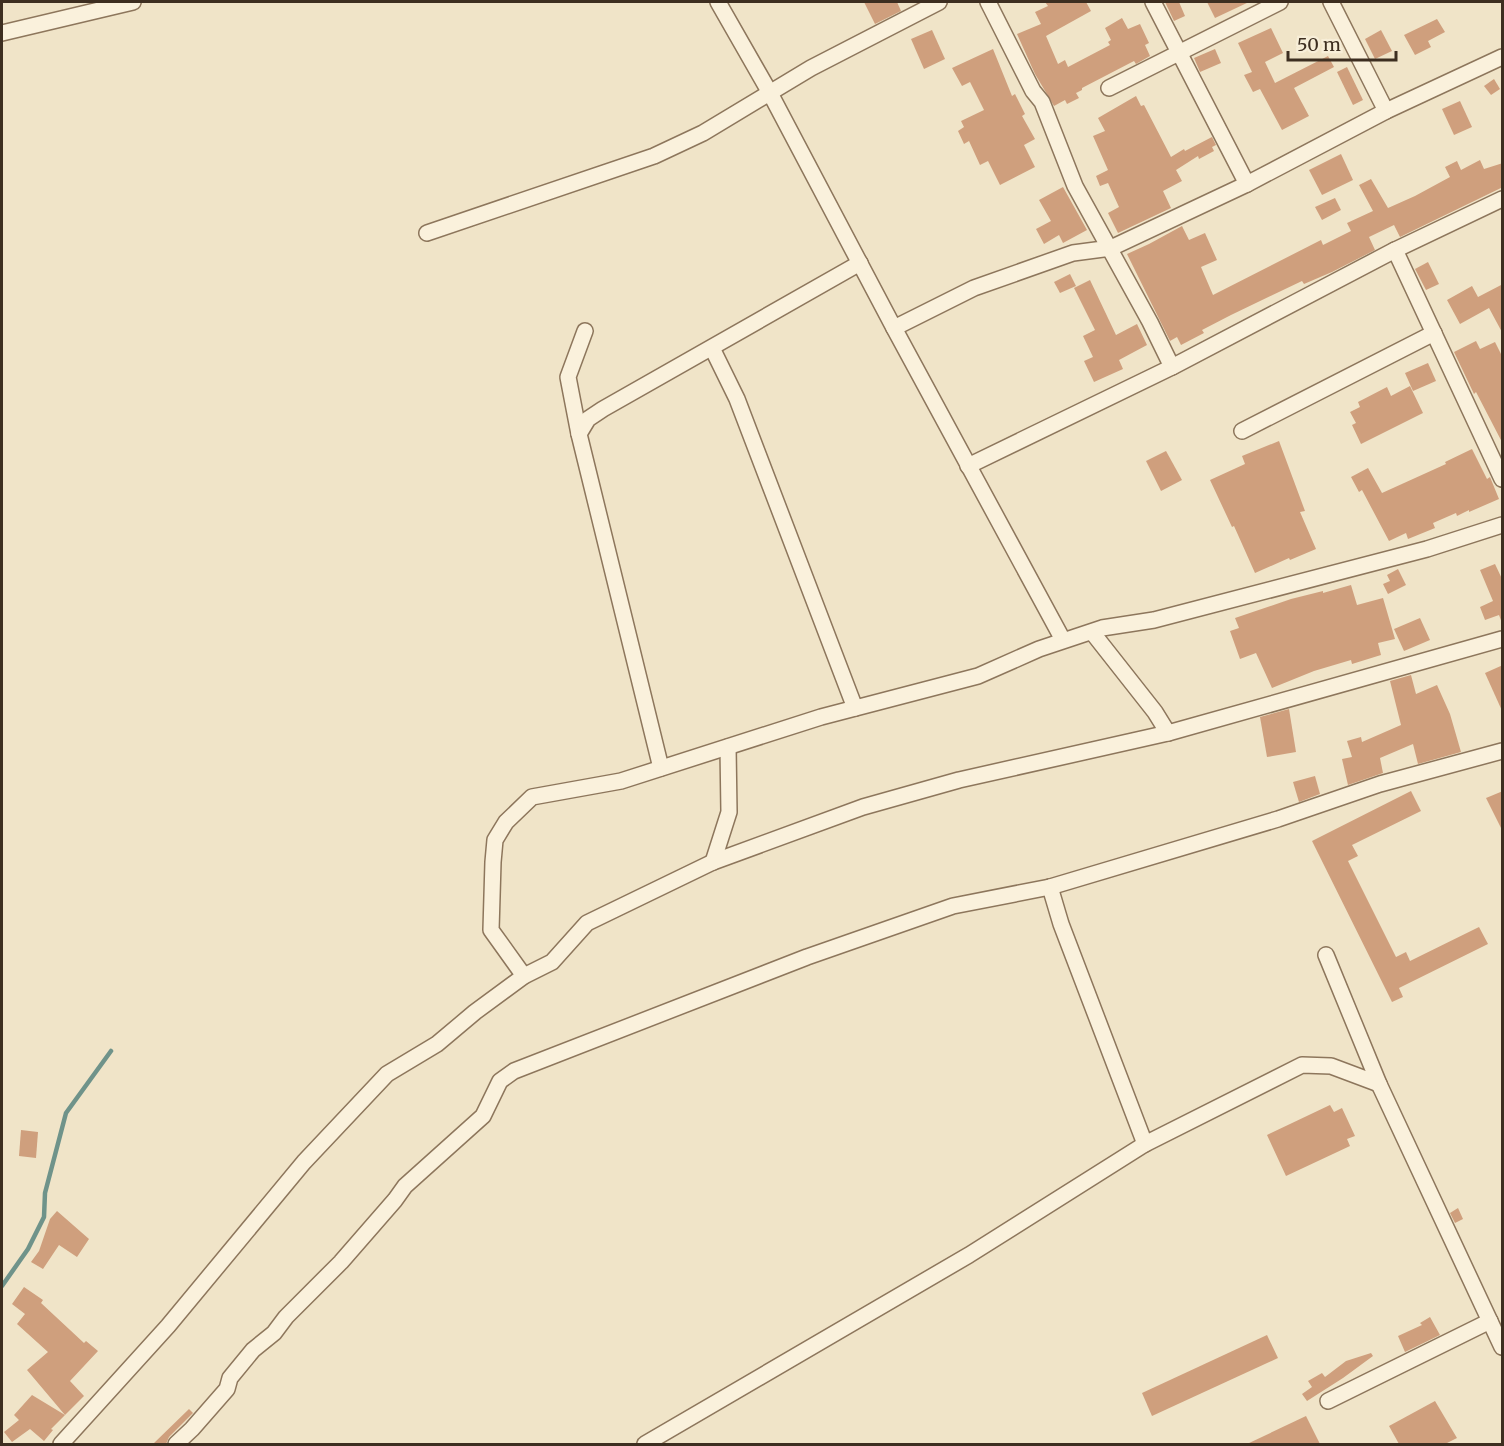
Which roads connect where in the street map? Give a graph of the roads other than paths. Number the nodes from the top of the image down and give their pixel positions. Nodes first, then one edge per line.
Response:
1 (133, 2) edge
2 (718, 2) edge
3 (939, 2) edge
4 (988, 2) edge
5 (1153, 2) edge
6 (1280, 2) edge
7 (1330, 2) edge
8 (2, 33) edge
9 (1180, 53) junction
10 (1503, 57) edge
11 (1109, 88) dead end
12 (770, 93) junction
13 (1386, 111) junction
14 (1247, 184) junction
15 (1503, 199) edge
16 (427, 233) dead end
17 (1111, 248) junction
18 (1395, 250) junction
19 (860, 264) junction
20 (894, 328) junction
21 (585, 330) dead end
22 (1434, 333) junction
23 (711, 348) junction
24 (1172, 367) junction
25 (1242, 431) dead end
26 (579, 434) junction
27 (968, 466) junction
28 (1503, 479) edge
29 (1503, 525) edge
30 (1092, 632) junction
31 (1503, 639) edge
32 (1063, 640) junction
33 (855, 708) junction
34 (1168, 733) junction
35 (728, 747) junction
36 (1503, 751) edge
37 (661, 768) junction
38 (713, 862) junction
39 (1050, 887) junction
40 (1326, 955) dead end
41 (524, 976) junction
42 (1378, 1084) junction
43 (1145, 1143) junction
44 (1490, 1321) junction
45 (1503, 1347) edge
46 (1328, 1401) dead end
47 (61, 1444) edge
48 (176, 1444) edge
49 (645, 1444) edge

1 - 8 street
2 - 12 street
3 - 12 street
4 - 17 street
5 - 9 street
6 - 9 street
7 - 13 street
9 - 11 street
9 - 14 street
10 - 13 street
12 - 16 street
12 - 19 street
13 - 14 street
14 - 17 street
15 - 18 street
17 - 20 street
17 - 24 street
18 - 22 street
18 - 24 street
19 - 20 street
19 - 23 street
20 - 27 street
21 - 26 street
22 - 25 street
22 - 28 street
23 - 26 street
23 - 33 street
24 - 27 street
26 - 37 street
27 - 32 street
29 - 30 street
30 - 32 street
30 - 34 street
31 - 34 street
32 - 33 street
33 - 35 street
34 - 38 street
35 - 37 street
35 - 38 street
36 - 39 street
37 - 41 street
38 - 41 street
39 - 43 street
39 - 48 street
40 - 42 street
41 - 47 street
42 - 43 street
42 - 44 street
43 - 49 street
44 - 45 street
44 - 46 street

